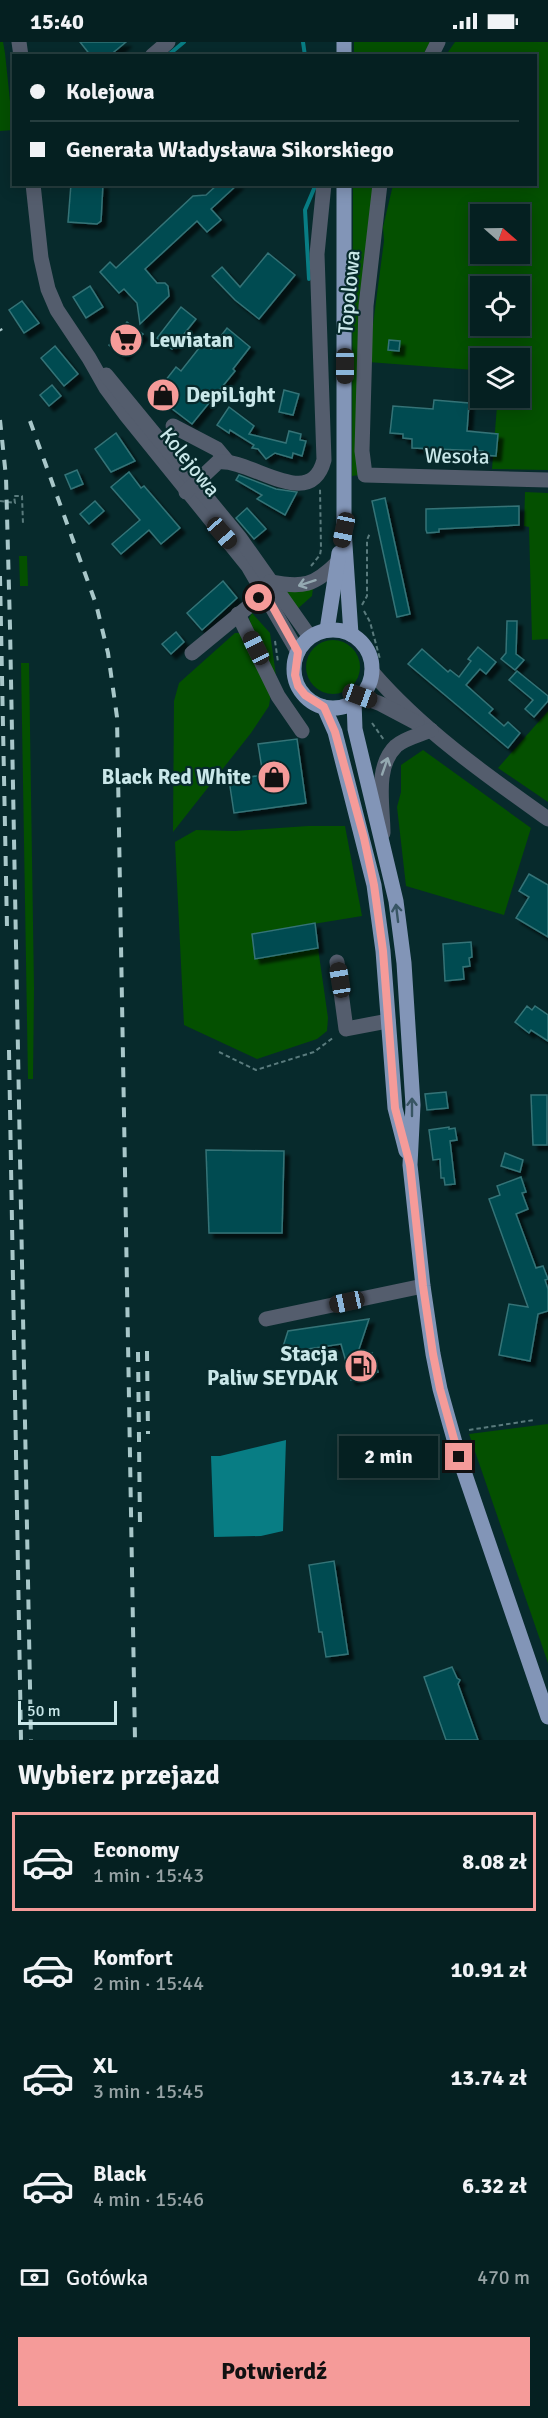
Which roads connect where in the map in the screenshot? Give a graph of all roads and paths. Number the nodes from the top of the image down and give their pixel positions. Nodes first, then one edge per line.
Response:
1 (168, 42) edge
2 (154, 54) edge
3 (33, 186) edge
4 (324, 186) edge
5 (344, 186) edge
6 (380, 186) edge
7 (173, 426) dead end
8 (227, 461) junction
9 (365, 475) joint
10 (316, 477) junction
11 (548, 480) edge
12 (190, 488) junction
13 (0, 501) edge
14 (23, 524) dead end
15 (344, 530) junction
16 (370, 532) dead end
17 (338, 562) junction
18 (315, 581) junction
19 (267, 588) junction
20 (355, 606) junction
21 (238, 614) junction
22 (284, 625) junction
23 (327, 630) junction
24 (351, 634) junction
25 (310, 637) junction
26 (298, 652) junction
27 (192, 653) dead end
28 (376, 668) junction
29 (279, 672) dead end
30 (357, 699) junction
31 (381, 704) junction
32 (324, 707) junction
33 (355, 729) junction
34 (431, 730) junction
35 (302, 731) dead end
36 (548, 819) edge
37 (384, 845) junction
38 (337, 963) dead end
39 (388, 1021) junction
40 (346, 1029) junction
41 (219, 1053) dead end
42 (410, 1165) junction
43 (423, 1286) junction
44 (266, 1319) dead end
45 (534, 1420) dead end
46 (469, 1430) dead end
47 (548, 1717) edge

1 - 2 street
3 - 12 street, Kolejowa
4 - 10 street
5 - 15 main road
6 - 9 street, Topolowa
7 - 8 street
8 - 10 street
8 - 12 street
9 - 11 street, Wesoła
10 - 18 path
12 - 19 street, Kolejowa
13 - 14 path
15 - 17 main road
15 - 20 main road
16 - 20 path
17 - 18 street
17 - 23 main road
18 -> 19 street
19 - 21 street
19 - 22 street, Kolejowa
19 - 25 street, Kolejowa
20 - 24 main road
20 - 28 path
21 - 27 street
21 - 35 street
22 - 26 street, Kolejowa
22 - 29 path
23 - 24 main road
23 - 25 main road
24 - 28 main road
25 - 26 main road
26 - 32 main road
28 - 30 main road
28 - 34 street
30 - 31 street
30 - 32 main road
30 - 33 main road
31 - 33 path
31 - 34 street
32 - 39 main road
33 - 37 main road
34 - 36 street
37 -> 34 street
42 -> 37 main road
38 - 40 street
39 - 40 street
39 - 42 main road
40 - 41 path
42 - 43 main road
43 - 44 street
43 - 47 main road
45 - 46 path

